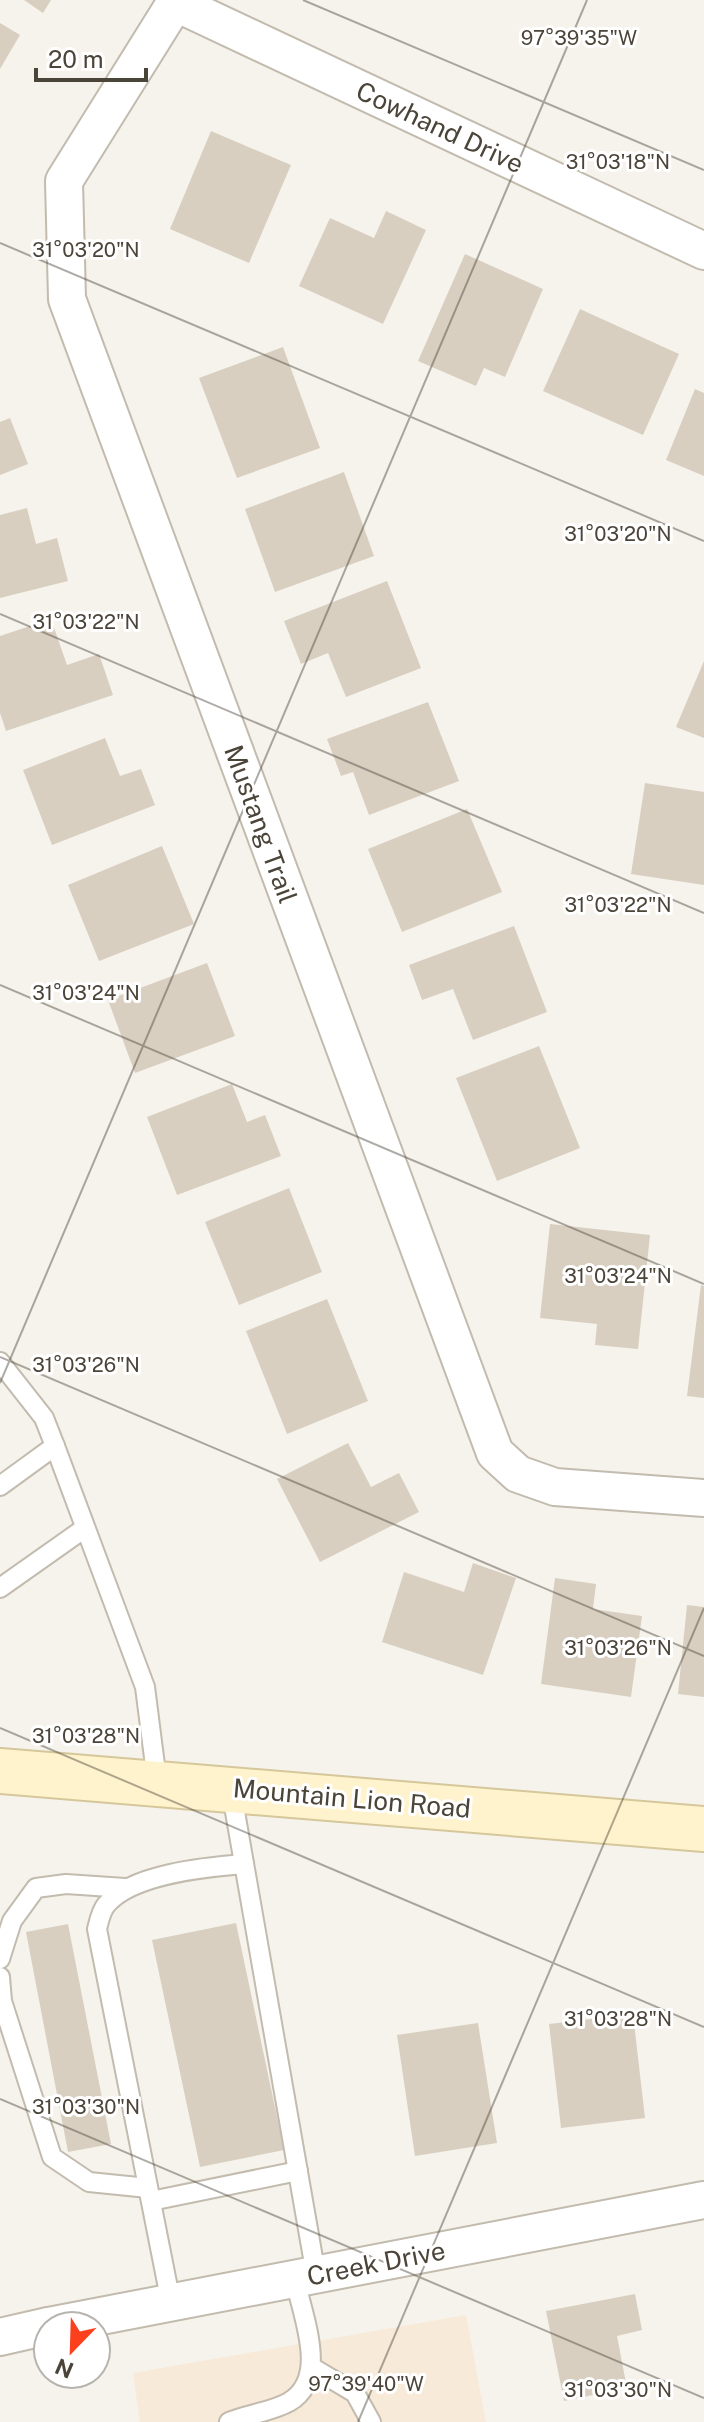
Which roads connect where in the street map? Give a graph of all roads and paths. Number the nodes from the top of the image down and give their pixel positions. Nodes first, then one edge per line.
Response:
1 (176, 1) edge
2 (704, 251) edge
3 (0, 1362) edge
4 (55, 1446) junction
5 (0, 1486) edge
6 (704, 1498) edge
7 (85, 1528) junction
8 (0, 1588) edge
9 (0, 1771) edge
10 (157, 1781) junction
11 (231, 1788) junction
12 (704, 1829) edge
13 (244, 1864) junction
14 (125, 1888) junction
15 (0, 1959) edge
16 (0, 1977) edge
17 (298, 2171) junction
18 (150, 2194) junction
19 (704, 2200) edge
20 (305, 2277) junction
21 (171, 2303) junction
22 (112, 2314) edge
23 (32, 2330) edge
24 (0, 2337) edge
25 (313, 2368) junction
26 (229, 2422) edge
27 (371, 2422) edge

1 - 2 street, Cowhand Drive
1 - 6 street, Mustang Trail
3 - 4 lane
4 - 5 lane
4 - 7 lane
7 - 8 lane
7 - 10 lane
9 - 10 street, Mountain Lion Road
10 - 11 street, Mountain Lion Road
11 - 12 street, Mountain Lion Road
11 - 13 lane
13 - 14 lane
13 - 17 lane
14 - 15 lane
14 - 18 lane
16 - 18 lane
17 - 18 lane
17 - 20 lane
18 - 21 lane
19 - 20 street, Creek Drive
20 - 21 street, Creek Drive
20 - 25 lane
21 - 22 street, Creek Drive
23 - 24 street, Creek Drive
25 - 26 lane
25 - 27 lane

